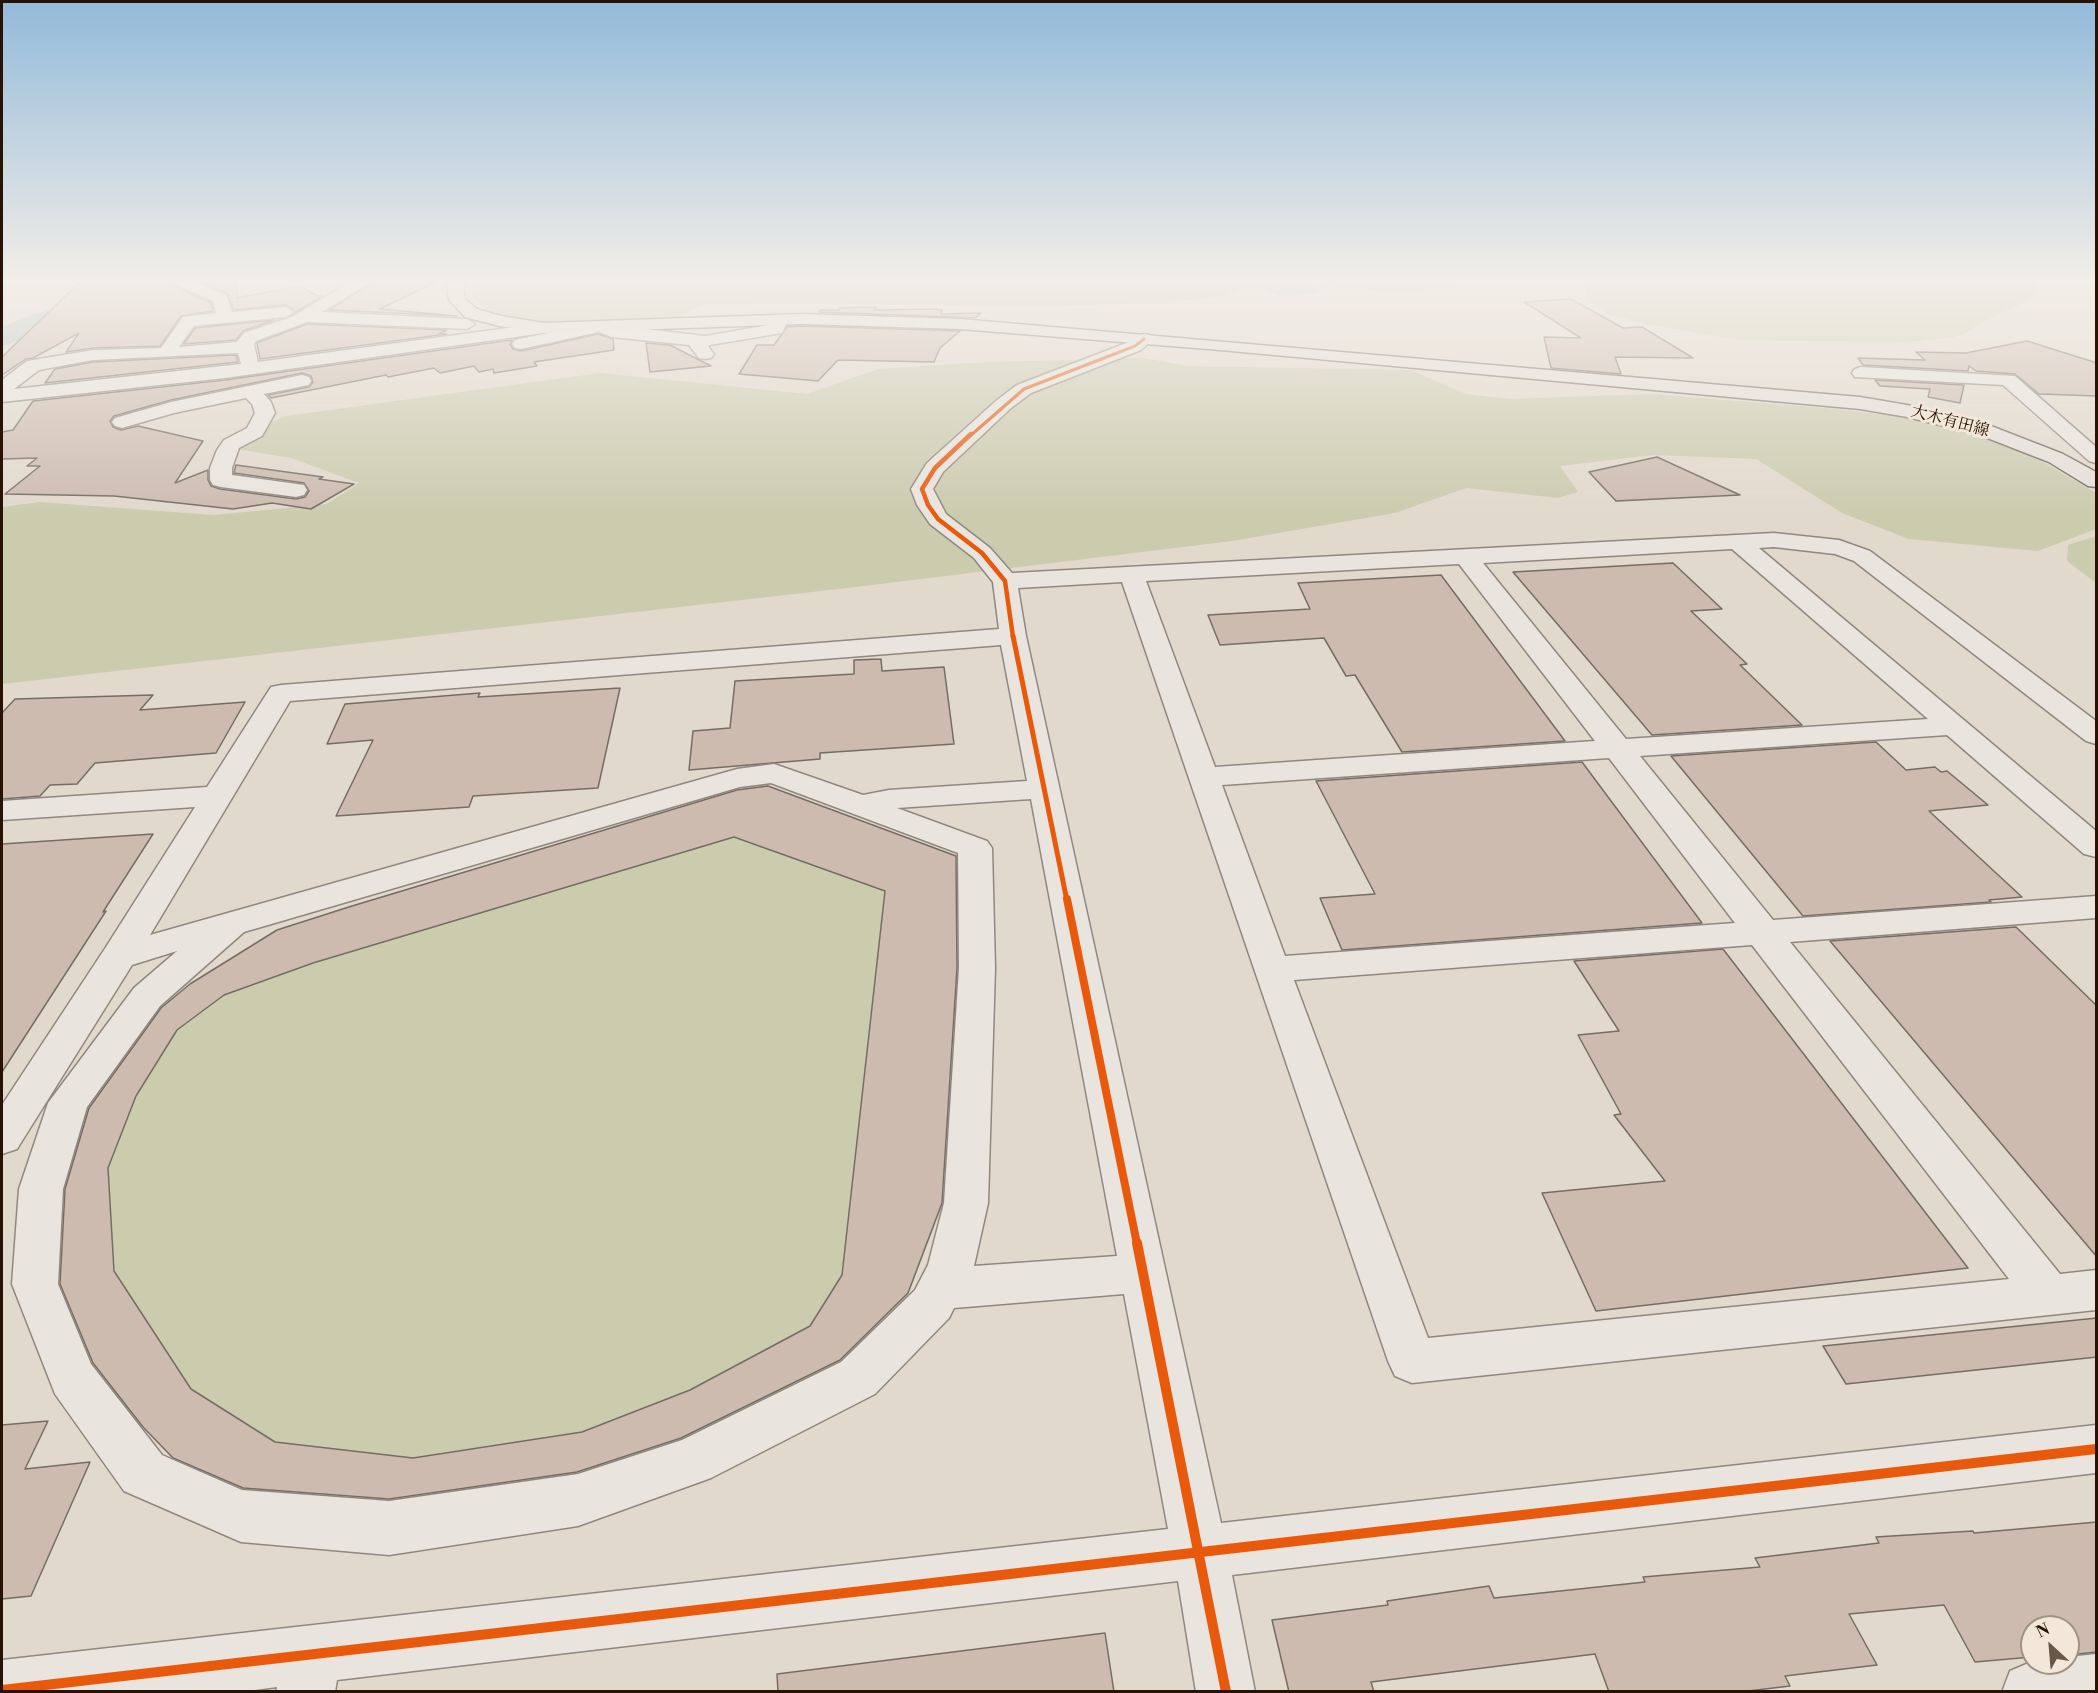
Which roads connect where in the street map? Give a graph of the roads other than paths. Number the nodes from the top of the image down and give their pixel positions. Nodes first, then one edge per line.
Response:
1 (63, 360) edge
2 (254, 360) edge
3 (309, 360) edge
4 (421, 360) edge
5 (1097, 360) edge
6 (1382, 360) edge
7 (258, 367) junction
8 (277, 386) junction
9 (86, 387) junction
10 (2, 389) edge
11 (251, 392) junction
12 (2, 396) edge
13 (1872, 405) junction
14 (2097, 457) edge
15 (2097, 465) edge
16 (2076, 469) junction
17 (2097, 481) edge
18 (296, 490) dead end
19 (1739, 543) junction
20 (1466, 557) junction
21 (1131, 574) junction
22 (1005, 581) junction
23 (1013, 636) junction
24 (1954, 726) junction
25 (2097, 735) edge
26 (1618, 750) junction
27 (1204, 777) junction
28 (1044, 789) junction
29 (217, 796) junction
30 (861, 806) junction
31 (2, 810) edge
32 (2097, 847) edge
33 (2097, 907) edge
34 (231, 924) junction
35 (1763, 933) junction
36 (119, 956) junction
37 (1272, 969) junction
38 (2, 1138) edge
39 (1143, 1273) junction
40 (939, 1289) junction
41 (2097, 1290) edge
42 (2049, 1295) junction
43 (2097, 1449) edge
44 (1200, 1552) junction
45 (310, 1672) edge
46 (2097, 1683) edge
47 (2, 1690) edge
48 (1226, 1692) edge
49 (2031, 1692) edge

1 - 10 street
2 - 7 street
3 - 7 street
4 - 8 street
5 - 22 street
6 - 13 main road, 大木有田線
7 - 8 street
7 - 9 street
8 - 11 street
9 - 11 street
9 - 12 street
11 - 18 street
13 - 14 street
13 - 16 main road, 大木有田線
15 - 16 street
16 - 17 main road, 大木有田線
19 - 20 street
19 - 24 street
19 - 25 street
20 - 21 street
20 - 26 street
21 - 22 street
21 - 27 street
22 - 23 street
23 - 28 street
23 - 29 street
24 - 26 street
24 - 32 street
26 - 27 street
26 - 35 street
27 - 37 street
28 - 30 street
28 - 39 street
29 - 31 street
29 - 36 street
30 - 34 street
30 - 40 street
33 - 35 street
34 - 36 street
34 - 40 street
35 - 37 street
35 - 42 street
36 - 38 street
37 - 42 street
39 - 40 street
39 - 44 street
41 - 42 street
43 - 44 street
44 - 45 street
44 - 48 street
45 - 47 street
46 - 49 street

